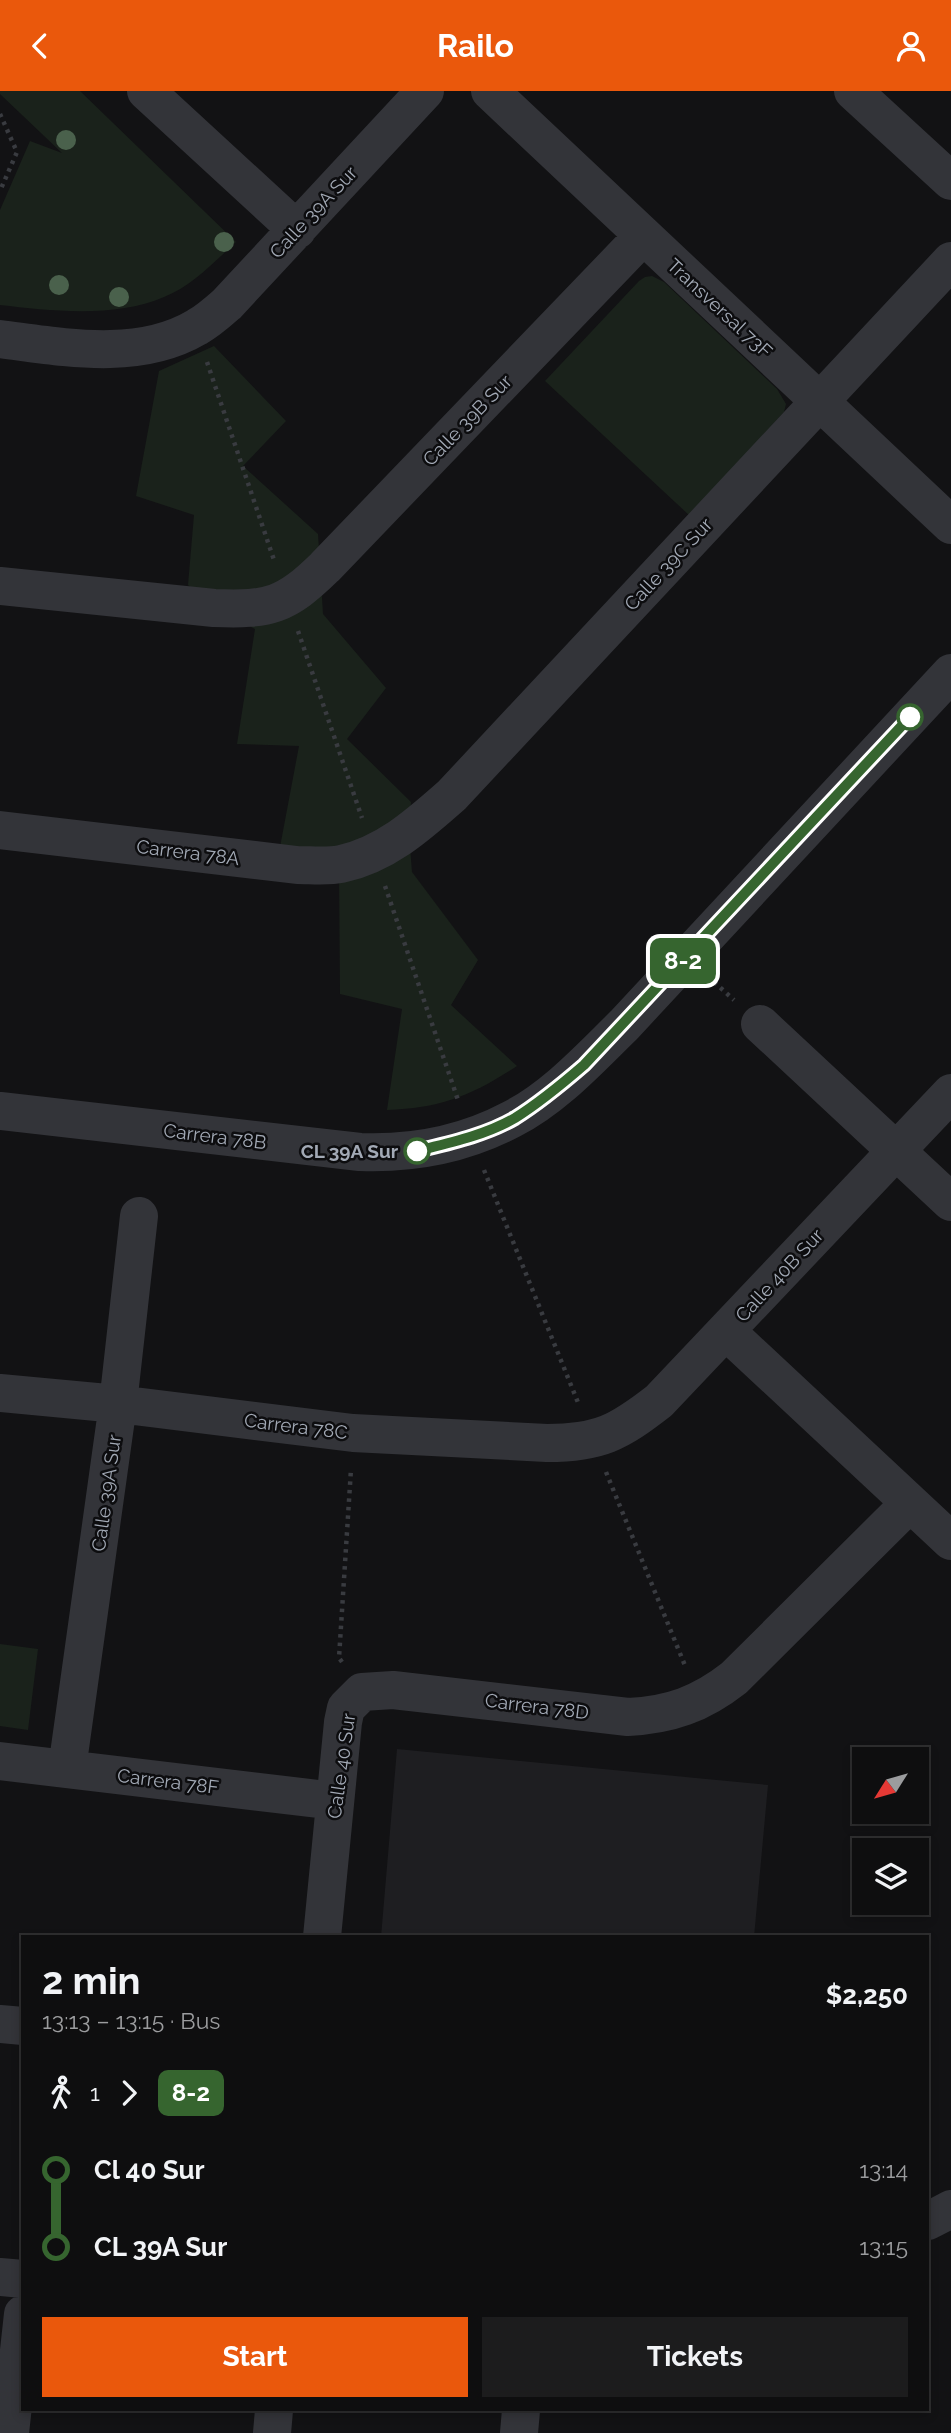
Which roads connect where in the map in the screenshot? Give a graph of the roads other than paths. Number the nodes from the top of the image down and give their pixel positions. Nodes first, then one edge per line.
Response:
1 (146, 91) edge
2 (425, 91) edge
3 (489, 91) edge
4 (853, 91) edge
5 (951, 181) edge
6 (296, 230) junction
7 (643, 236) junction
8 (951, 261) edge
9 (0, 339) edge
10 (820, 402) junction
11 (951, 526) edge
12 (0, 586) edge
13 (951, 673) edge
14 (0, 830) edge
15 (374, 854) joint
16 (760, 1024) dead end
17 (951, 1093) edge
18 (0, 1111) edge
19 (896, 1151) junction
20 (951, 1202) edge
21 (139, 1216) dead end
22 (726, 1331) junction
23 (0, 1393) edge
24 (118, 1404) junction
25 (593, 1439) joint
26 (910, 1503) junction
27 (951, 1541) edge
28 (357, 1697) joint
29 (0, 1761) edge
30 (67, 1769) junction
31 (335, 1801) junction
32 (322, 1935) edge
33 (0, 2024) edge
34 (21, 2026) edge
35 (951, 2209) edge
36 (929, 2220) edge
37 (0, 2277) edge
38 (21, 2279) edge
39 (21, 2332) edge
40 (274, 2411) edge
41 (521, 2411) edge
42 (10, 2433) edge
43 (272, 2433) edge
44 (519, 2433) edge

1 - 6 street
2 - 6 street, Calle 39A Sur
3 - 7 street, Transversal 73F
4 - 5 street
6 - 9 street, Calle 39A Sur
7 - 10 street, Transversal 73F
7 - 12 street, Calle 39B Sur
8 - 10 street, Calle 39C Sur
10 - 11 street, Transversal 73F
10 - 15 street, Calle 39C Sur
13 - 18 street, Carrera 78B
14 - 15 street, Carrera 78A
16 - 19 street
17 - 19 street, Calle 40B Sur
19 - 20 street
19 - 22 street, Calle 40B Sur
21 - 24 street, Calle 39A Sur
22 - 25 street, Calle 40B Sur
22 - 26 street
23 - 24 street, Carrera 78C
24 - 25 street, Carrera 78C
24 - 30 street, Calle 39A Sur
26 - 27 street
26 - 28 street, Carrera 78D
28 - 31 street, Calle 40 Sur
29 - 30 street, Carrera 78F
30 - 31 street, Carrera 78F
31 - 32 street, Calle 40 Sur
33 - 34 street
35 - 36 street
37 - 38 street
39 - 42 street
40 - 43 street
41 - 44 street

